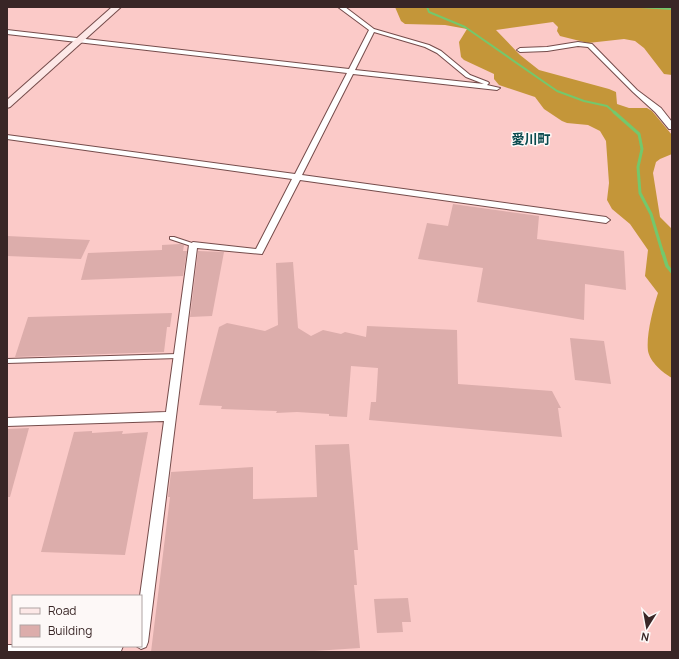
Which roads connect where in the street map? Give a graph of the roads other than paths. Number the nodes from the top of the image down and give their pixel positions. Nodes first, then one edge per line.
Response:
1 (116, 7) edge
2 (341, 7) edge
3 (372, 30) junction
4 (7, 32) edge
5 (79, 40) junction
6 (520, 50) dead end
7 (350, 71) junction
8 (7, 105) edge
9 (672, 127) edge
10 (7, 137) edge
11 (297, 177) junction
12 (606, 220) dead end
13 (172, 238) dead end
14 (193, 245) junction
15 (178, 356) junction
16 (7, 361) edge
17 (171, 416) junction
18 (7, 422) edge
19 (142, 634) edge
20 (98, 647) edge
21 (7, 652) edge

1 - 5 street
2 - 3 street
3 - 7 street
3 - 7 street
4 - 5 street
5 - 7 street
5 - 8 street
6 - 9 street
7 - 11 street
10 - 11 street
11 - 12 street
11 - 14 street
13 - 14 lane
14 - 15 street
15 - 16 lane
15 - 17 street
17 - 18 street
17 - 19 street
20 - 21 street

